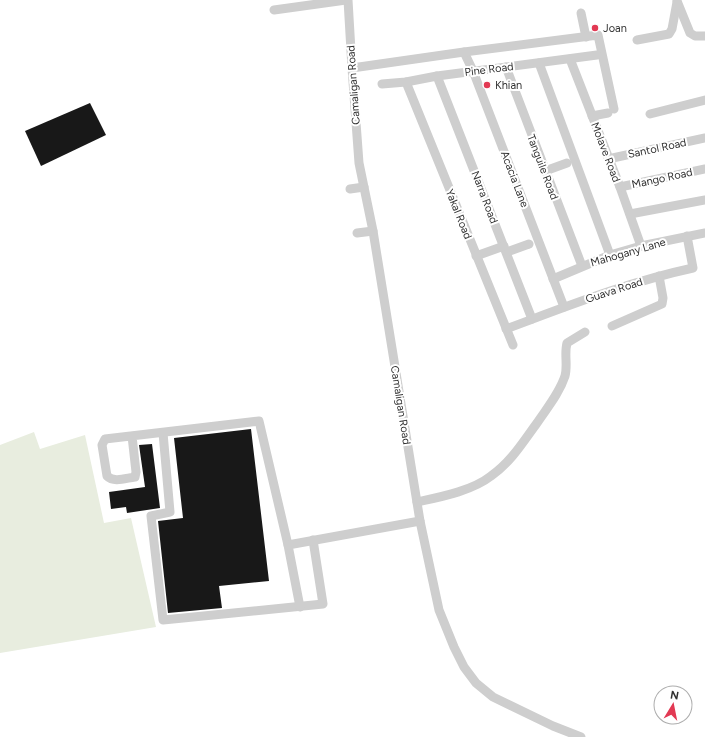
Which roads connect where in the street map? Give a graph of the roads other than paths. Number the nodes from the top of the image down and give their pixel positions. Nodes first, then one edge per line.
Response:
1 (347, 0) edge
2 (677, 1) edge
3 (274, 10) dead end
4 (581, 14) dead end
5 (705, 36) edge
6 (586, 37) junction
7 (637, 40) dead end
8 (464, 52) junction
9 (597, 55) dead end
10 (570, 59) junction
11 (539, 63) junction
12 (506, 67) junction
13 (352, 68) junction
14 (473, 72) junction
15 (436, 76) junction
16 (406, 82) junction
17 (382, 84) dead end
18 (705, 100) edge
19 (650, 114) dead end
20 (592, 116) junction
21 (705, 138) edge
22 (608, 159) junction
23 (567, 163) dead end
24 (705, 169) edge
25 (545, 171) junction
26 (364, 187) junction
27 (620, 187) junction
28 (350, 189) dead end
29 (705, 200) edge
30 (630, 214) junction
31 (373, 231) junction
32 (357, 233) dead end
33 (705, 233) edge
34 (687, 236) junction
35 (529, 244) dead end
36 (640, 246) junction
37 (505, 249) junction
38 (610, 255) junction
39 (476, 256) junction
40 (582, 266) junction
41 (659, 276) junction
42 (553, 279) junction
43 (564, 307) junction
44 (532, 319) junction
45 (612, 326) dead end
46 (506, 329) junction
47 (585, 332) dead end
48 (512, 345) dead end
49 (163, 433) junction
50 (132, 436) junction
51 (417, 502) junction
52 (420, 521) junction
53 (313, 540) junction
54 (288, 544) junction
55 (300, 607) junction
56 (558, 732) edge
57 (581, 737) edge

1 - 3 street
1 - 13 street, Camaligan Road
2 - 5 street
2 - 7 street
4 - 6 street
6 - 8 street
6 - 20 street
8 - 13 street
8 - 14 street, Acacia Lane
9 - 10 street, Pine Road
10 - 11 street, Pine Road
10 - 20 street, Molave Road
11 - 12 street, Pine Road
11 - 38 street
12 - 14 street, Pine Road
12 - 25 street, Tanguile Road
13 - 26 street, Camaligan Road
14 - 15 street, Pine Road
14 - 42 street, Acacia Lane
15 - 16 street, Pine Road
15 - 37 street, Narra Road
16 - 17 street, Pine Road
16 - 39 street, Yakal Road
18 - 19 street
20 - 22 street, Molave Road
21 - 22 street, Santol Road
22 - 27 street, Molave Road
23 - 25 street
24 - 27 street, Mango Road
25 - 40 street, Tanguile Road
26 - 28 street
26 - 31 street, Camaligan Road
27 - 30 street, Molave Road
29 - 30 street
30 - 36 street, Molave Road
31 - 32 street
31 - 51 street, Camaligan Road
33 - 34 street, Mahogany Lane
34 - 36 street, Mahogany Lane
34 - 41 street, Guava Road
35 - 37 street
36 - 38 street, Mahogany Lane
37 - 39 street
37 - 44 street, Narra Road
38 - 40 street, Mahogany Lane
39 - 46 street, Yakal Road
40 - 42 street, Mahogany Lane
41 - 43 street, Guava Road
41 - 45 street
42 - 43 street, Acacia Lane
43 - 44 street, Guava Road
44 - 46 street, Guava Road
46 - 48 street, Yakal Road
47 - 51 street
49 - 50 street
49 - 54 street
49 - 55 street
50 - 50 street
51 - 52 street, Camaligan Road
52 - 53 street
52 - 56 street, Camaligan Road
53 - 54 street
53 - 55 street
54 - 55 street
56 - 57 street, Camaligan Road

